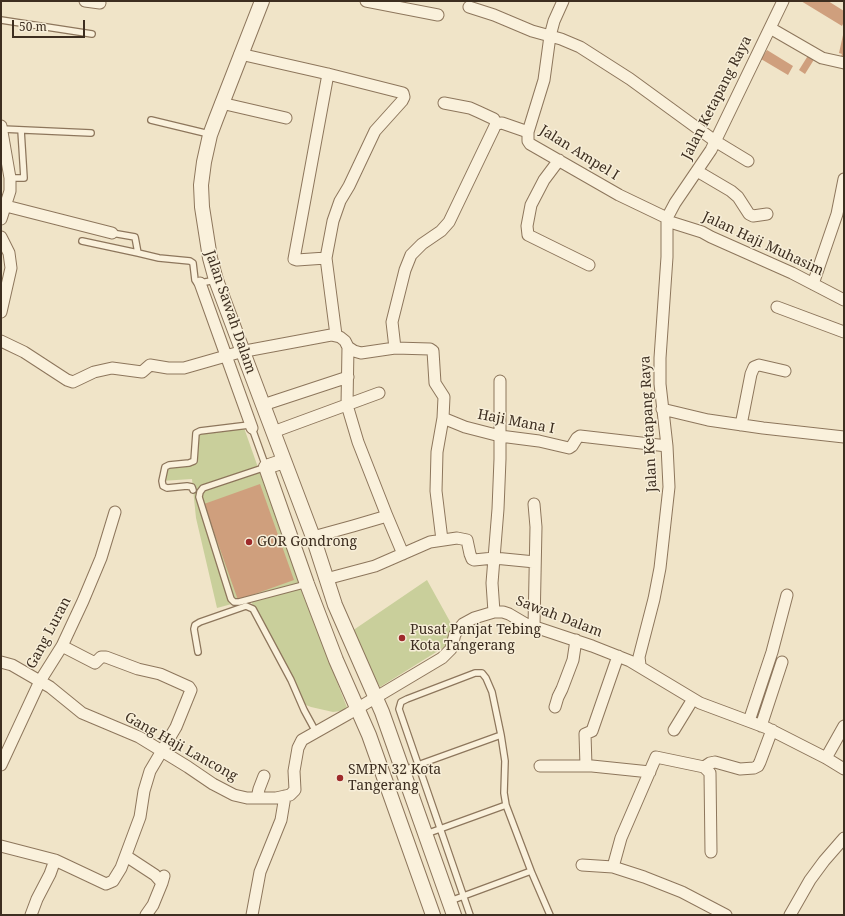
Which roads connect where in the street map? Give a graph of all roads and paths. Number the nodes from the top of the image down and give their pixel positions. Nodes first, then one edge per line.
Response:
1 (85, 1) edge
2 (262, 1) edge
3 (366, 1) edge
4 (563, 1) edge
5 (783, 1) edge
6 (100, 3) dead end
7 (469, 7) dead end
8 (438, 16) dead end
9 (1, 20) edge
10 (770, 28) junction
11 (92, 34) dead end
12 (550, 36) junction
13 (240, 54) junction
14 (844, 63) edge
15 (328, 74) junction
16 (222, 103) junction
17 (444, 103) dead end
18 (286, 118) dead end
19 (151, 120) dead end
20 (496, 124) junction
21 (1, 128) edge
22 (21, 130) junction
23 (528, 132) junction
24 (91, 133) dead end
25 (208, 134) junction
26 (715, 141) junction
27 (3, 150) edge
28 (558, 160) junction
29 (748, 161) dead end
30 (697, 171) junction
31 (10, 178) junction
32 (844, 179) edge
33 (6, 206) junction
34 (767, 214) dead end
35 (1, 219) edge
36 (667, 219) junction
37 (112, 233) joint
38 (1, 237) edge
39 (82, 241) dead end
40 (138, 253) junction
41 (326, 258) junction
42 (589, 265) dead end
43 (208, 282) junction
44 (813, 284) junction
45 (844, 300) edge
46 (777, 307) dead end
47 (1, 312) edge
48 (844, 332) edge
49 (336, 335) junction
50 (1, 341) edge
51 (348, 347) junction
52 (395, 348) junction
53 (235, 354) junction
54 (785, 371) dead end
55 (348, 377) junction
56 (500, 381) dead end
57 (379, 393) dead end
58 (263, 405) junction
59 (347, 405) junction
60 (662, 409) junction
61 (443, 418) junction
62 (741, 425) junction
63 (252, 428) junction
64 (273, 432) junction
65 (500, 436) junction
66 (844, 437) edge
67 (667, 446) junction
68 (273, 464) junction
69 (193, 490) dead end
70 (534, 504) dead end
71 (115, 512) dead end
72 (386, 516) junction
73 (313, 537) junction
74 (442, 540) junction
75 (403, 554) junction
76 (494, 558) junction
77 (534, 562) junction
78 (326, 579) junction
79 (307, 584) junction
80 (786, 595) dead end
81 (494, 612) junction
82 (534, 626) junction
83 (576, 640) junction
84 (62, 646) junction
85 (198, 652) dead end
86 (355, 652) junction
87 (618, 656) junction
88 (336, 660) junction
89 (1, 662) edge
90 (782, 662) dead end
91 (640, 666) junction
92 (40, 681) junction
93 (374, 699) junction
94 (693, 699) junction
95 (555, 707) dead end
96 (360, 708) junction
97 (749, 721) junction
98 (761, 726) junction
99 (844, 726) edge
100 (674, 730) dead end
101 (772, 730) junction
102 (378, 731) junction
103 (316, 732) junction
104 (501, 735) junction
105 (161, 752) junction
106 (826, 758) junction
107 (1, 765) edge
108 (418, 765) junction
109 (540, 766) dead end
110 (586, 766) junction
111 (704, 767) junction
112 (844, 769) edge
113 (404, 770) junction
114 (650, 772) junction
115 (264, 776) dead end
116 (285, 796) junction
117 (257, 798) junction
118 (506, 805) junction
119 (440, 829) junction
120 (426, 834) junction
121 (844, 838) edge
122 (3, 850) edge
123 (711, 852) dead end
124 (126, 856) junction
125 (55, 860) junction
126 (582, 865) dead end
127 (613, 867) junction
128 (531, 871) junction
129 (463, 896) junction
130 (450, 901) junction
131 (149, 914) edge
132 (31, 915) edge
133 (252, 915) edge
134 (433, 915) edge
135 (454, 915) edge
136 (470, 915) edge
137 (550, 915) edge
138 (726, 915) edge
139 (790, 915) edge

1 - 6 street
2 - 13 street, Jalan Sawah Dalam
3 - 8 street
4 - 12 street, Jalan Ampel I
5 - 10 street, Jalan Ketapang Raya
7 - 12 street
9 - 11 lane
10 - 14 street
10 - 26 street, Jalan Ketapang Raya
12 - 23 street, Jalan Ampel I
12 - 26 street
13 - 15 street
13 - 16 street, Jalan Sawah Dalam
15 - 41 street
15 - 41 street
16 - 18 street
16 - 25 street, Jalan Sawah Dalam
17 - 20 street
19 - 25 lane
20 - 23 street
20 - 52 street
21 - 22 lane
21 - 27 street
22 - 24 lane
22 - 31 lane
23 - 28 street, Jalan Ampel I
25 - 43 street, Jalan Sawah Dalam
26 - 29 street
26 - 30 street, Jalan Ketapang Raya
27 - 31 street
28 - 36 street, Jalan Ampel I
28 - 42 street
30 - 34 street
30 - 36 street, Jalan Ketapang Raya
31 - 33 street
32 - 44 street
33 - 35 street
33 - 37 street
36 - 44 street, Jalan Haji Muhasim
36 - 60 street, Jalan Ketapang Raya
37 - 40 lane
38 - 47 street
39 - 40 lane
40 - 43 lane
41 - 49 street
43 - 53 street, Jalan Sawah Dalam
44 - 45 street, Jalan Haji Muhasim
46 - 48 street
49 - 51 street
49 - 53 street
50 - 53 street
51 - 52 street
51 - 55 street
52 - 61 street
53 - 58 street, Jalan Sawah Dalam
53 - 63 street
54 - 62 street
55 - 58 street
55 - 59 street
56 - 65 street
57 - 59 street
58 - 64 street, Jalan Sawah Dalam
59 - 64 street
59 - 72 street
60 - 62 street
60 - 67 street, Jalan Ketapang Raya
61 - 65 street, Haji Mana I
61 - 74 street
62 - 66 street
63 - 68 lane
63 - 69 lane
64 - 68 street, Jalan Sawah Dalam
65 - 67 street, Haji Mana I
65 - 76 street
67 - 91 street, Jalan Ketapang Raya
68 - 73 street
68 - 79 street
68 - 79 lane
70 - 77 street
71 - 84 street, Gang Luran
72 - 73 street
72 - 75 street
73 - 78 street
74 - 75 street
74 - 76 street
75 - 78 street
76 - 77 street
76 - 81 street
77 - 82 street
78 - 86 street
79 - 88 street
80 - 97 street
81 - 82 street, Sawah Dalam
81 - 93 street, Sawah Dalam
82 - 83 street, Sawah Dalam
83 - 87 street, Sawah Dalam
83 - 95 street
84 - 92 street, Gang Luran
84 - 105 street
85 - 103 lane
86 - 88 street
86 - 93 street
87 - 91 street, Sawah Dalam
87 - 110 street
88 - 96 street
89 - 92 street, Gang Haji Lancong
90 - 98 street
91 - 94 street
92 - 105 street, Gang Haji Lancong
92 - 107 street, Gang Luran
93 - 96 street, Sawah Dalam
93 - 102 street
94 - 97 street
94 - 100 street
96 - 102 street
96 - 103 street
97 - 98 street
98 - 101 street
99 - 106 street
101 - 106 street
101 - 111 street
102 - 113 street
102 - 134 street
103 - 116 street
104 - 108 lane
104 - 108 lane
104 - 118 lane
105 - 117 street, Gang Haji Lancong
105 - 124 street
106 - 112 street
108 - 113 lane
108 - 119 lane
109 - 110 street
110 - 114 street
111 - 114 street
111 - 123 street
113 - 120 street
114 - 127 street
115 - 117 street
116 - 117 street, Gang Haji Lancong
116 - 133 street
118 - 119 lane
118 - 128 lane
119 - 120 lane
119 - 129 lane
120 - 130 street
121 - 139 street
122 - 125 street
124 - 125 street
124 - 131 street
125 - 132 street
126 - 127 street
127 - 138 street
128 - 129 lane
128 - 137 lane
129 - 130 lane
129 - 136 lane
130 - 135 street

